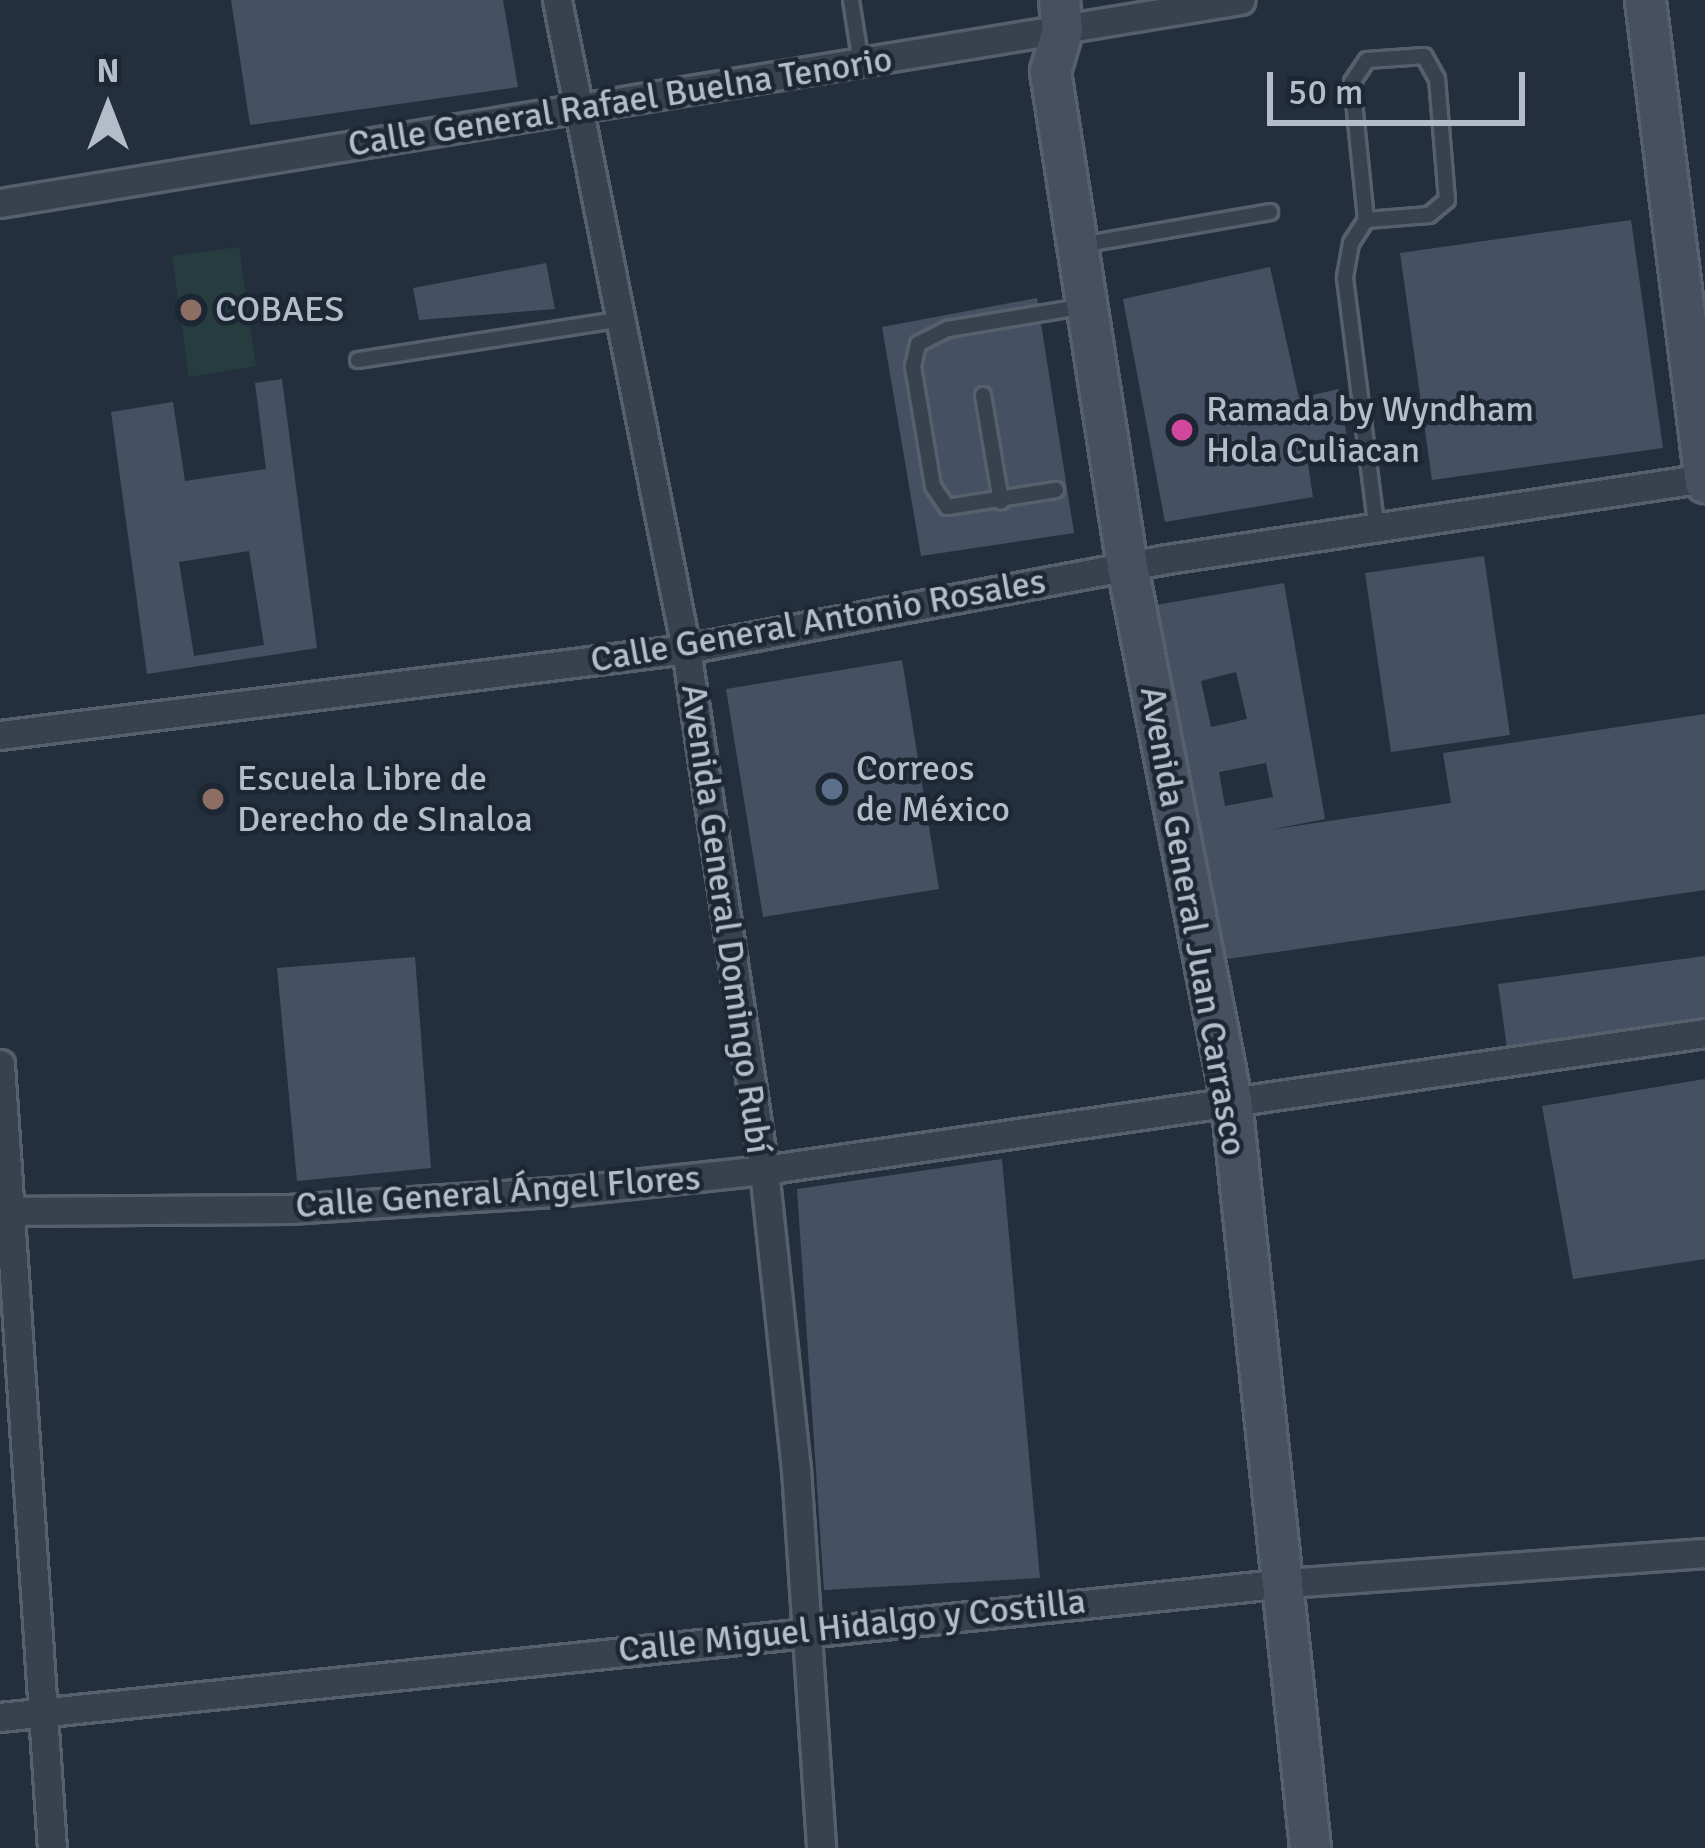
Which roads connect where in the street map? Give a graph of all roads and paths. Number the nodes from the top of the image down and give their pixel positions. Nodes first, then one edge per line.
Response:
1 (557, 0) edge
2 (851, 0) edge
3 (1645, 0) edge
4 (1225, 1) edge
5 (1132, 9) edge
6 (1060, 15) edge
7 (861, 63) junction
8 (580, 110) junction
9 (0, 203) edge
10 (1270, 212) dead end
11 (1366, 220) junction
12 (1081, 245) junction
13 (1090, 305) junction
14 (622, 319) junction
15 (358, 360) dead end
16 (983, 395) dead end
17 (1705, 479) edge
18 (1056, 490) dead end
19 (1001, 501) junction
20 (1376, 524) junction
21 (1127, 566) junction
22 (686, 649) junction
23 (0, 735) edge
24 (1705, 1033) edge
25 (0, 1064) edge
26 (1231, 1100) junction
27 (764, 1170) junction
28 (6, 1211) edge
29 (1705, 1553) edge
30 (1286, 1583) junction
31 (809, 1629) junction
32 (45, 1712) junction
33 (0, 1717) edge
34 (52, 1848) edge
35 (821, 1848) edge
36 (1310, 1848) edge

1 - 8 street, Avenida General Domingo Rubí
2 - 7 lane
3 - 17 street
4 - 5 street, Calle General Rafael Buelna Tenorio
5 - 6 street, Calle General Rafael Buelna Tenorio
6 - 7 street, Calle General Rafael Buelna Tenorio
6 - 12 street, Avenida General Juan Carrasco
7 - 8 street, Calle General Rafael Buelna Tenorio
8 - 9 street, Calle General Rafael Buelna Tenorio
8 - 14 street, Avenida General Domingo Rubí
10 - 12 lane
11 - 11 lane
11 - 20 lane
12 - 13 street, Avenida General Juan Carrasco
13 - 19 lane
13 - 21 street, Avenida General Juan Carrasco
14 - 15 lane
14 - 22 street, Avenida General Domingo Rubí
16 - 19 lane
17 - 20 street, Calle General Antonio Rosales
18 - 19 lane
20 - 21 street, Calle General Antonio Rosales
21 - 22 street, Calle General Antonio Rosales
21 - 26 street, Avenida General Juan Carrasco
22 - 23 street, Calle General Antonio Rosales
22 - 27 street, Avenida General Domingo Rubí
24 - 26 street, Calle General Ángel Flores
25 - 28 street
26 - 27 street, Calle General Ángel Flores
26 - 30 street, Avenida General Juan Carrasco
27 - 28 street, Calle General Ángel Flores
27 - 31 street, Avenida General Domingo Rubí
28 - 32 street
29 - 30 street, Calle Miguel Hidalgo y Costilla
30 - 31 street, Calle Miguel Hidalgo y Costilla
30 - 36 street, Avenida General Juan Carrasco
31 - 32 street, Calle Miguel Hidalgo y Costilla
31 - 35 street, Avenida General Domingo Rubí
32 - 33 street, Calle Miguel Hidalgo y Costilla
32 - 34 street

